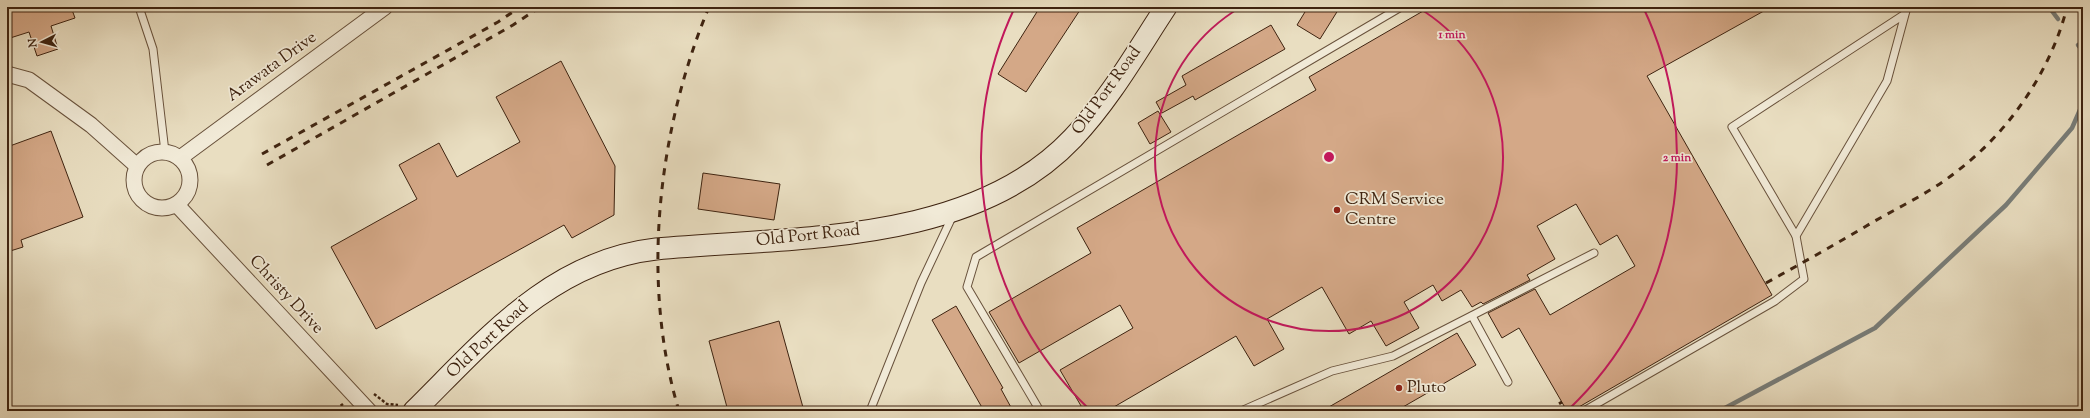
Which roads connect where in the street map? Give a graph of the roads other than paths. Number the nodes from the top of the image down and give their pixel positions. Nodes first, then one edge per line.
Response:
1 (139, 7) edge
2 (385, 7) edge
3 (1166, 7) edge
4 (1401, 7) edge
5 (1906, 10) edge
6 (7, 74) edge
7 (165, 152) junction
8 (180, 158) junction
9 (137, 166) junction
10 (176, 205) junction
11 (955, 211) junction
12 (1796, 236) junction
13 (1594, 253) dead end
14 (1472, 316) junction
15 (1508, 382) dead end
16 (369, 411) edge
17 (414, 411) edge
18 (870, 411) edge
19 (1040, 411) edge
20 (1241, 411) edge
21 (1584, 411) edge

1 - 7 lane
2 - 8 street, Arawata Drive
3 - 11 street, Old Port Road
4 - 19 lane
5 - 12 lane
5 - 12 lane
6 - 9 street
7 - 8 street
7 - 9 street
8 - 10 street
9 - 10 street
10 - 16 street, Christy Drive
11 - 17 street, Old Port Road
11 - 18 lane
12 - 21 lane
13 - 14 lane
14 - 15 lane
14 - 20 lane

